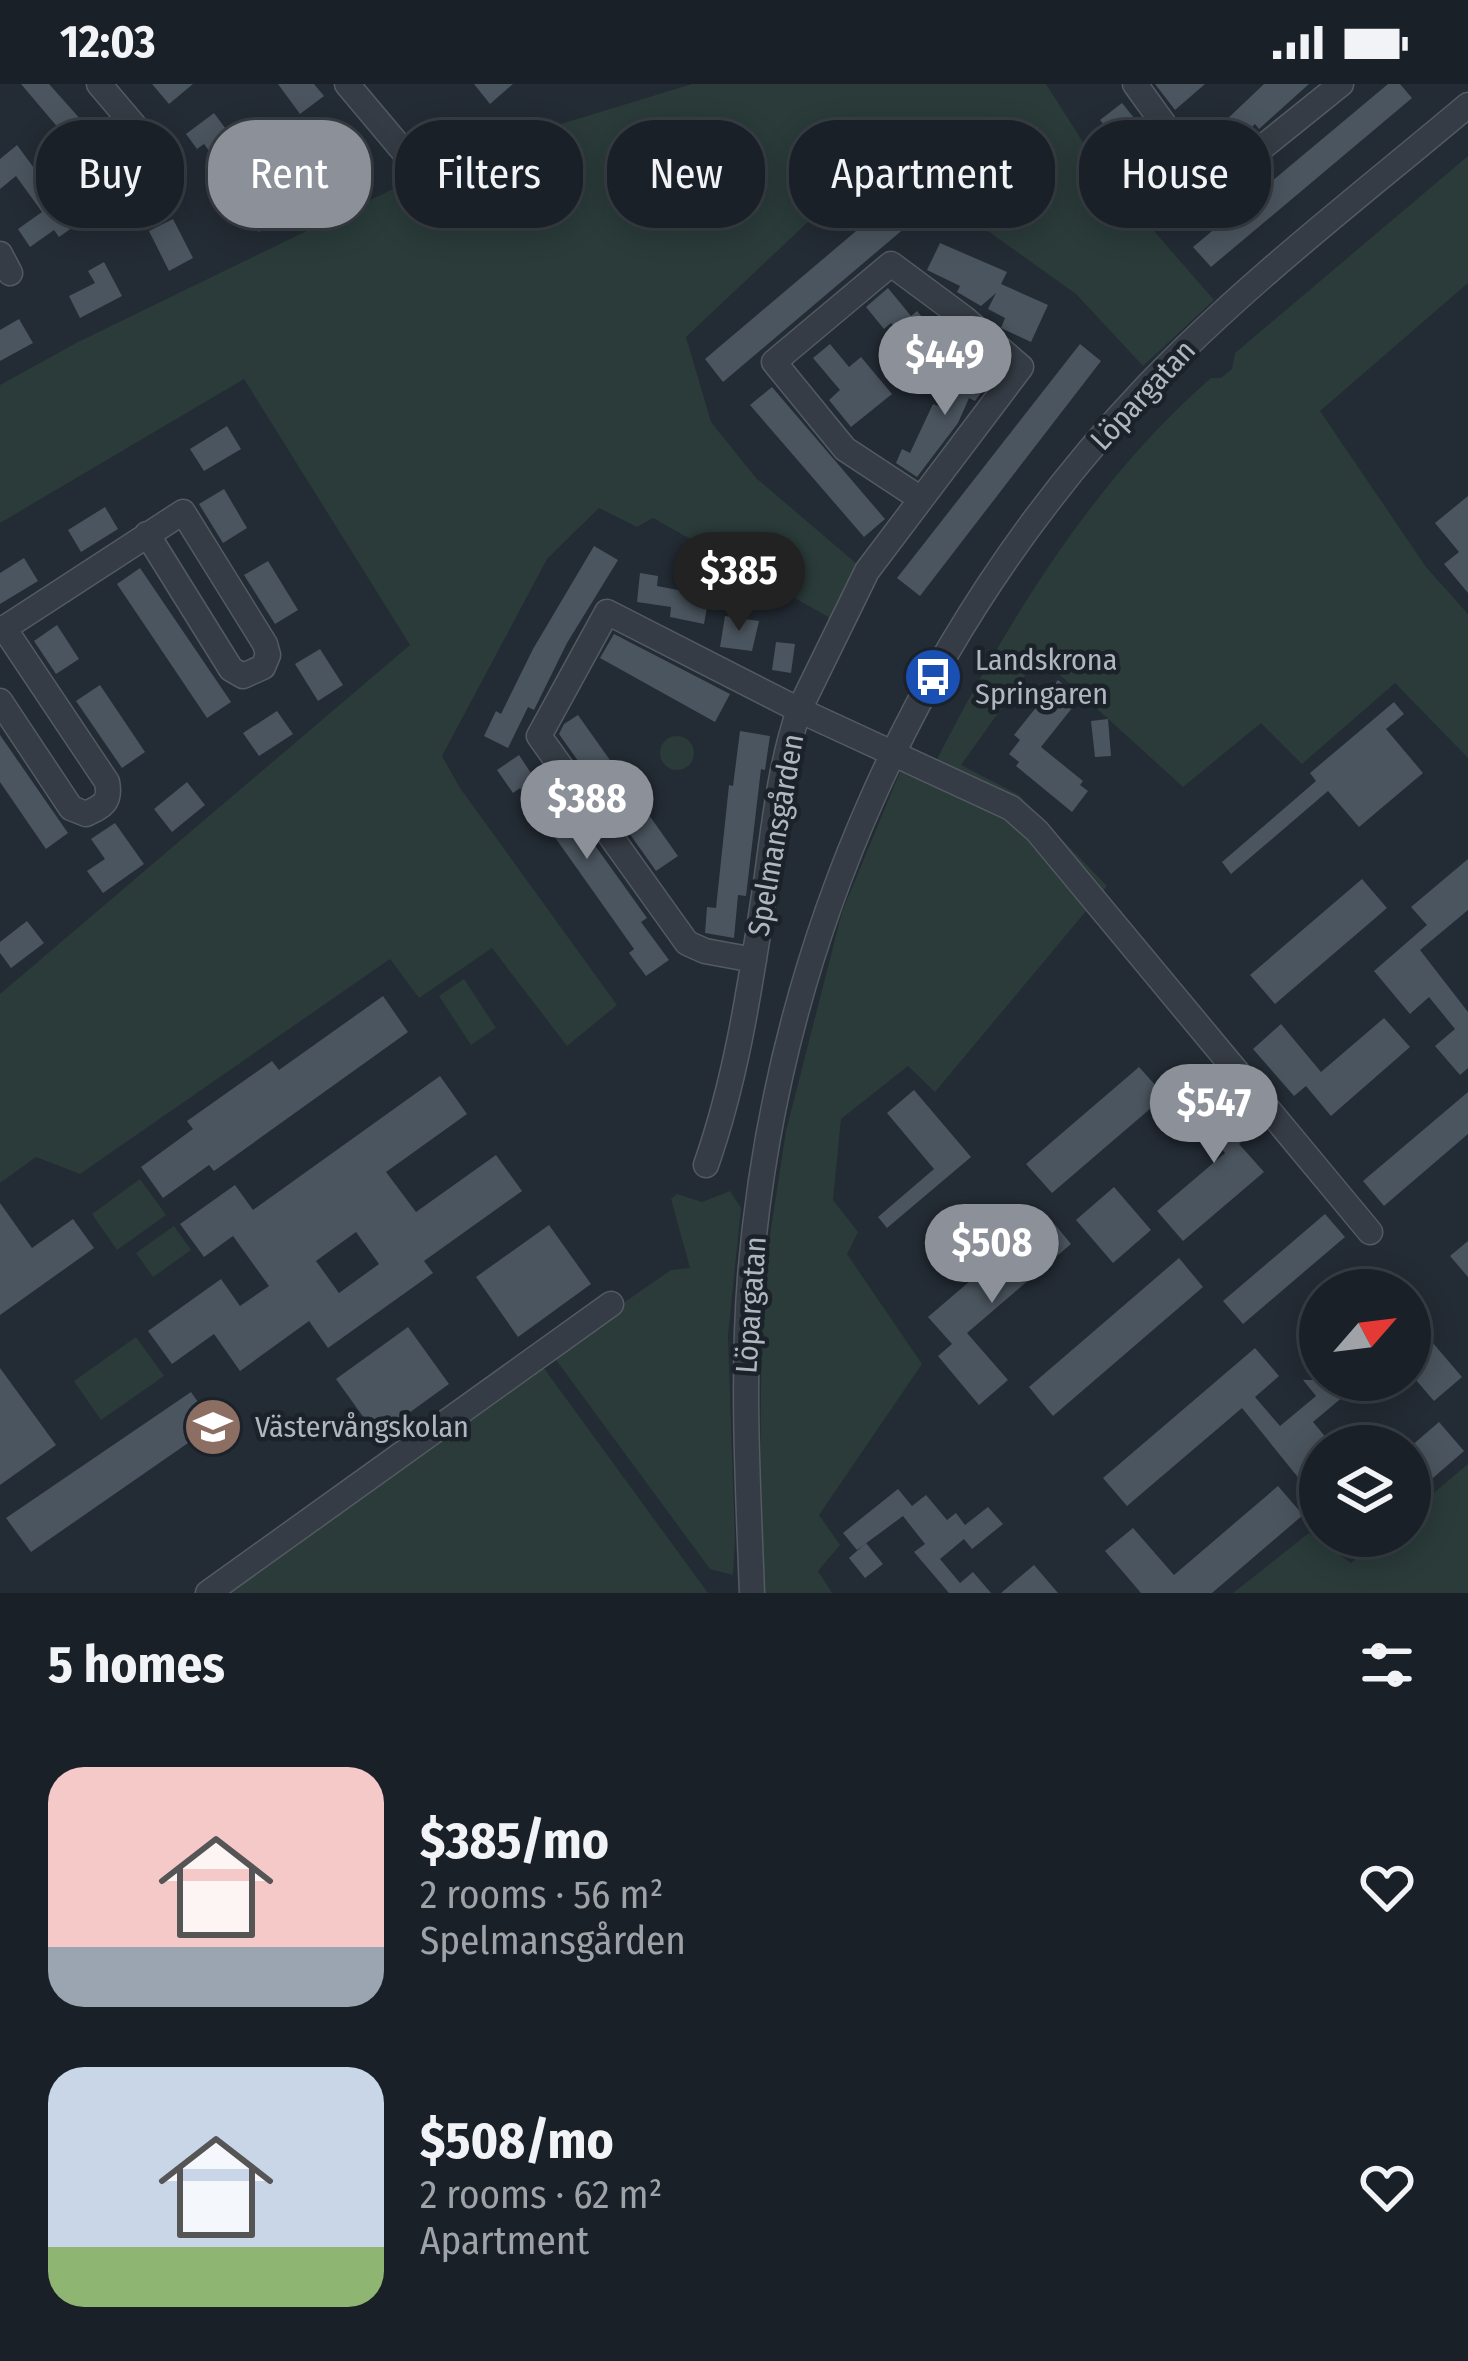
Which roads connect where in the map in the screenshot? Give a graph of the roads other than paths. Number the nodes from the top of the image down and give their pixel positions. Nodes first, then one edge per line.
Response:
1 (99, 84) edge
2 (347, 84) edge
3 (1136, 84) edge
4 (1341, 84) edge
5 (1468, 105) edge
6 (130, 120) edge
7 (395, 141) edge
8 (921, 499) junction
9 (147, 534) junction
10 (2, 630) edge
11 (0, 701) edge
12 (800, 710) junction
13 (893, 751) junction
14 (754, 960) junction
15 (706, 1165) dead end
16 (1370, 1232) dead end
17 (611, 1304) dead end
18 (208, 1593) edge
19 (752, 1593) edge

1 - 6 street
2 - 7 street
3 - 4 street
5 - 13 street, Löpargatan
8 - 8 street
8 - 12 street
9 - 9 street
9 - 10 street
10 - 11 street
12 - 13 street, Spelmansgården
12 - 14 street, Spelmansgården
12 - 14 street, Spelmansgården
13 - 16 street
13 - 19 street, Löpargatan
14 - 15 street, Spelmansgården
17 - 18 street

